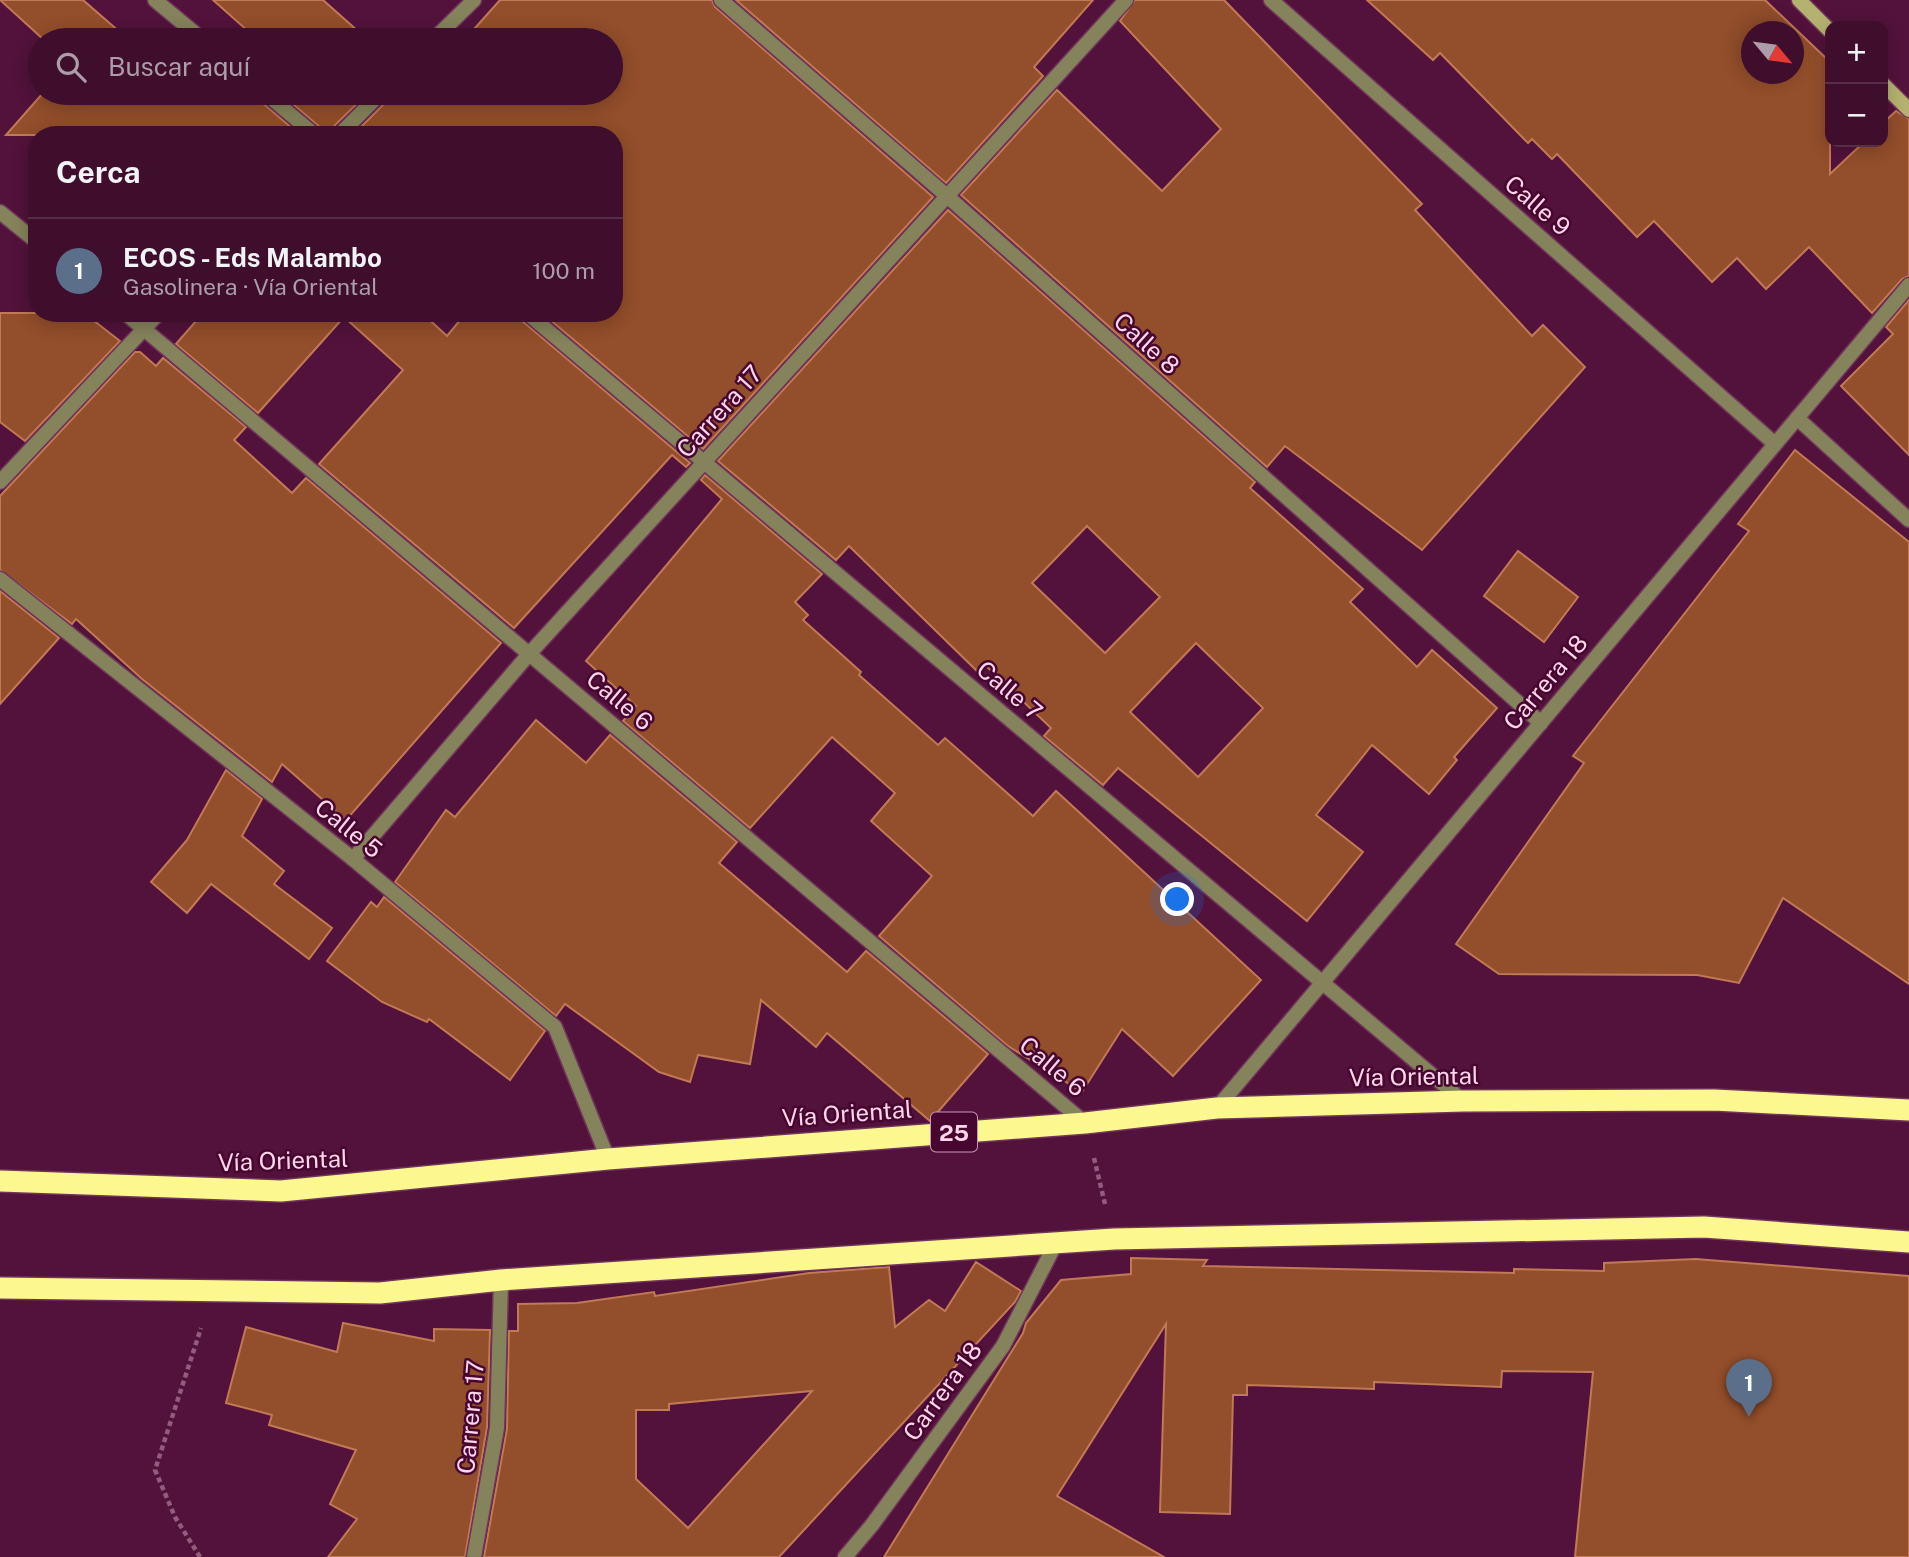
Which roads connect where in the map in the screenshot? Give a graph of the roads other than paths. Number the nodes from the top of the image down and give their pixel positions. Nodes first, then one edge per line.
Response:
1 (155, 0) edge
2 (474, 0) edge
3 (721, 0) edge
4 (1126, 0) edge
5 (1271, 0) edge
6 (1799, 0) edge
7 (1825, 27) edge
8 (189, 28) edge
9 (445, 28) edge
10 (1888, 89) edge
11 (279, 105) edge
12 (369, 105) edge
13 (1909, 110) edge
14 (304, 126) edge
15 (348, 126) edge
16 (947, 196) junction
17 (0, 212) edge
18 (28, 235) edge
19 (1909, 285) edge
20 (136, 322) edge
21 (151, 322) edge
22 (538, 322) edge
23 (144, 329) junction
24 (1797, 418) junction
25 (1775, 444) junction
26 (704, 462) junction
27 (0, 482) edge
28 (1909, 520) edge
29 (0, 579) edge
30 (530, 653) junction
31 (1541, 723) junction
32 (353, 859) junction
33 (1322, 982) junction
34 (1464, 1101) junction
35 (1217, 1108) junction
36 (1909, 1110) edge
37 (1085, 1123) junction
38 (608, 1159) junction
39 (0, 1181) edge
40 (1057, 1241) junction
41 (1909, 1242) edge
42 (500, 1280) junction
43 (0, 1288) edge
44 (474, 1557) edge
45 (845, 1557) edge

1 - 8 street
2 - 9 street
3 - 16 street, Calle 8
4 - 16 street, Carrera 17
5 - 25 street, Calle 9
6 - 7 main road
10 - 13 main road
11 - 14 street
12 - 15 street
16 - 26 street, Carrera 17
16 - 31 street, Calle 8
17 - 18 street
19 - 24 street, Carrera 18
20 - 23 street, Calle 6
21 - 23 street
22 - 26 street, Calle 7
23 - 27 street
23 - 30 street, Calle 6
24 - 25 street, Carrera 18
24 - 28 street
25 - 31 street, Carrera 18
26 - 30 street, Carrera 17
26 - 33 street, Calle 7
29 - 32 street, Calle 5
30 - 32 street, Carrera 17
30 - 37 street, Calle 6
31 - 33 street, Carrera 18
32 - 38 street, Calle 5
33 - 34 street, Calle 7
33 - 35 street, Carrera 18
34 - 35 highway, Vía Oriental / 25
34 - 36 highway, Vía Oriental / 25
35 - 37 highway, Vía Oriental / 25
37 - 38 highway, Vía Oriental / 25
38 - 39 highway, Vía Oriental / 25
40 - 41 highway
40 - 42 highway
40 - 45 street, Carrera 18
42 - 43 highway
42 - 44 street, Carrera 17

